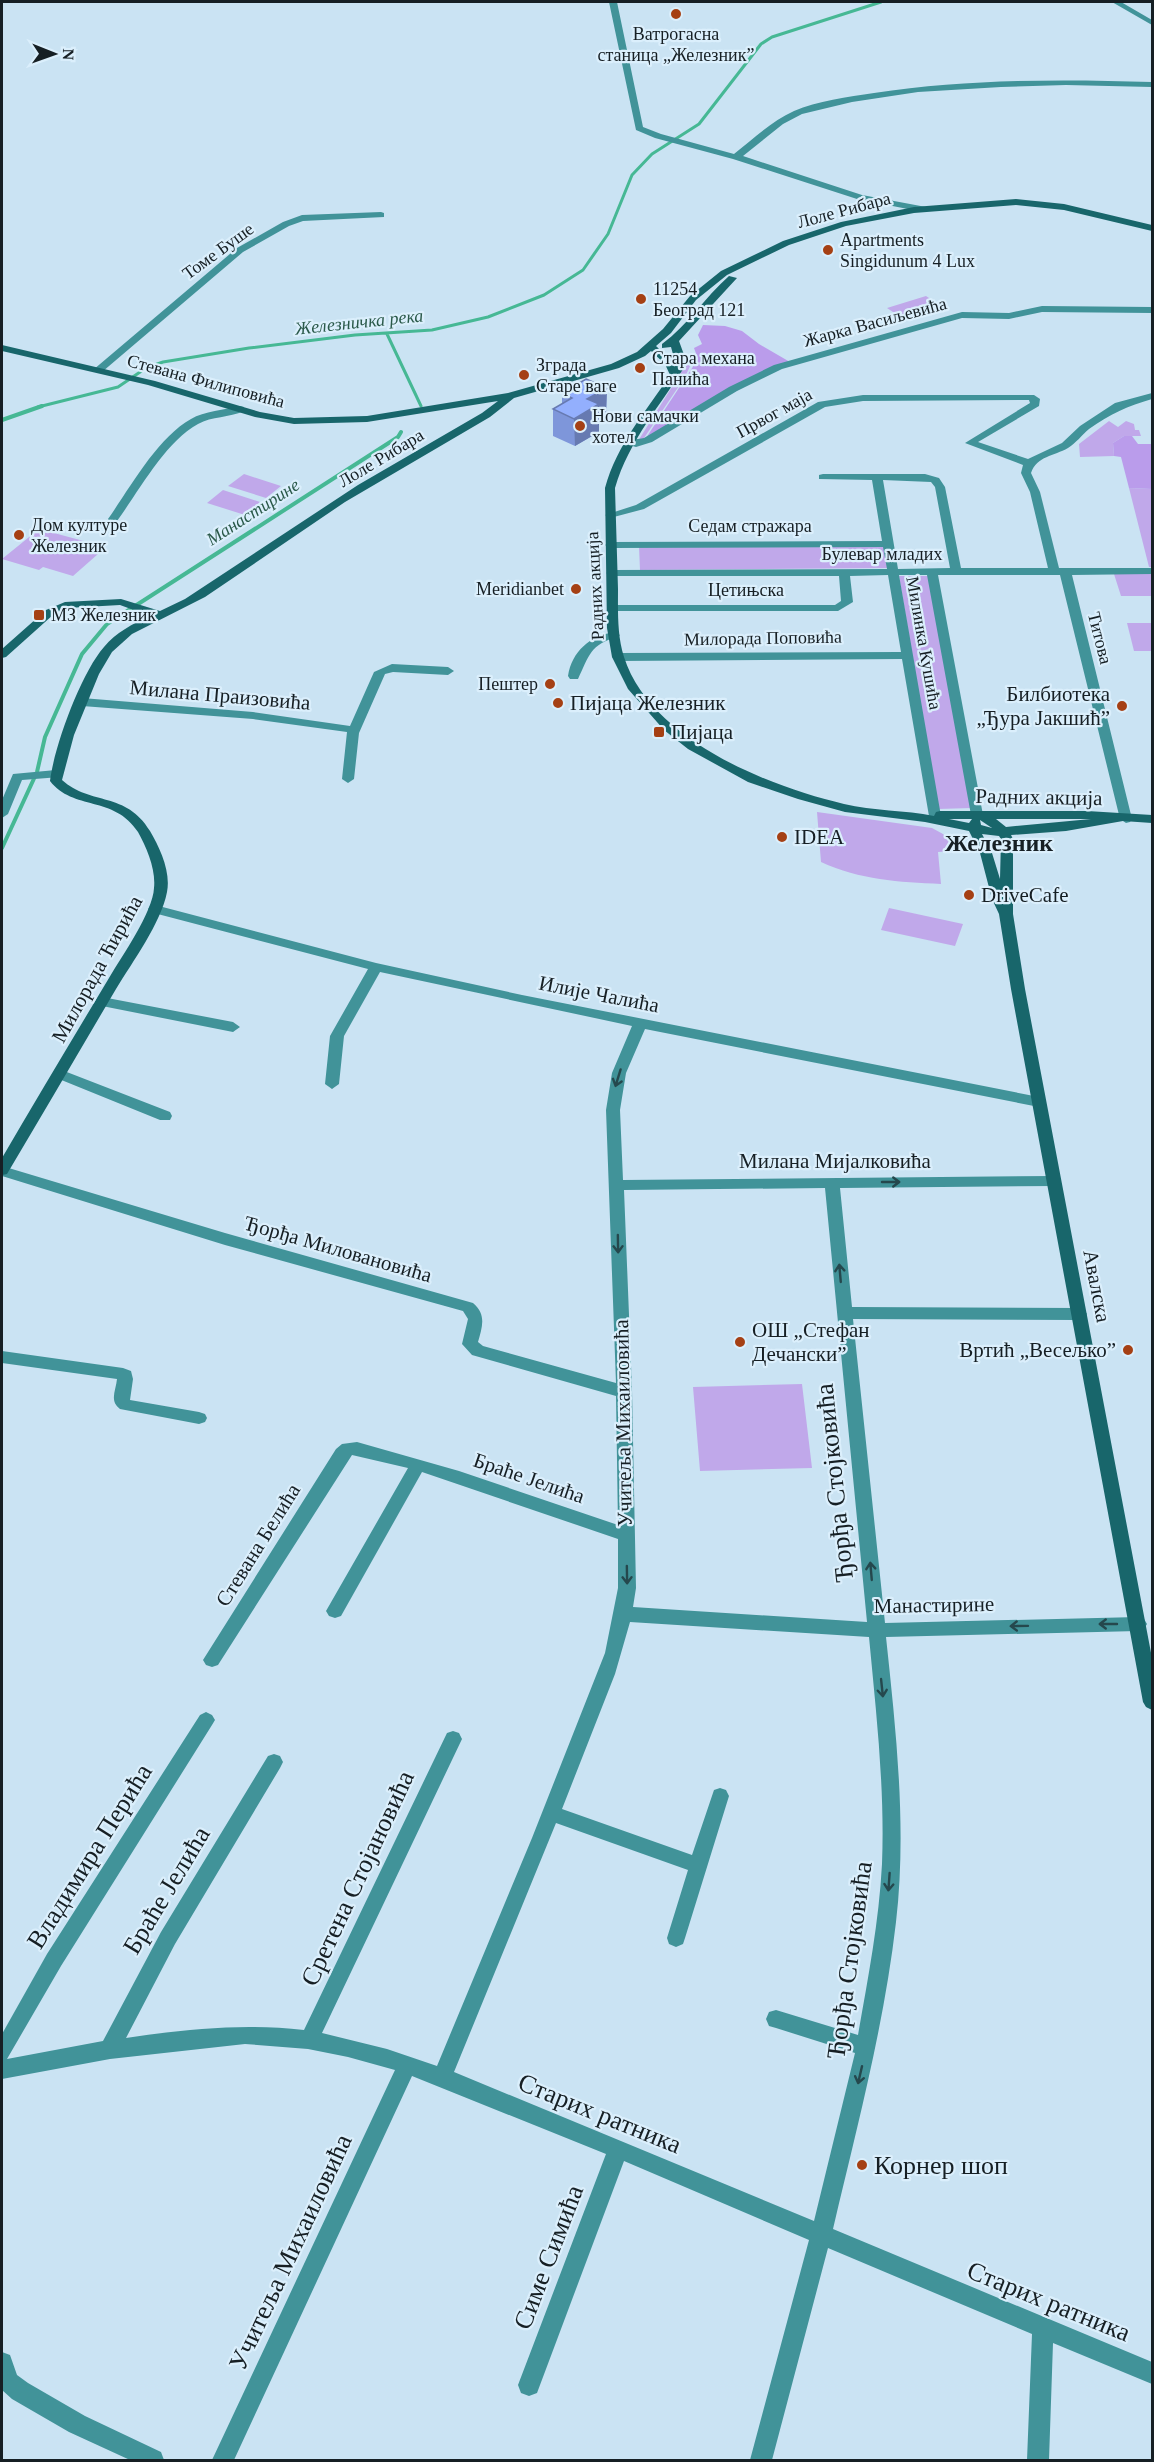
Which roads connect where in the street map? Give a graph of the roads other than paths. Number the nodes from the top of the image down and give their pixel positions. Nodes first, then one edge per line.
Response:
1 (613, 2) edge
2 (1116, 2) edge
3 (1152, 23) edge
4 (1152, 85) edge
5 (736, 157) junction
6 (860, 196) junction
7 (923, 209) junction
8 (1080, 211) junction
9 (381, 215) dead end
10 (871, 217) junction
11 (1152, 223) edge
12 (752, 260) junction
13 (1152, 310) edge
14 (673, 346) junction
15 (2, 348) edge
16 (654, 351) junction
17 (98, 370) junction
18 (674, 374) junction
19 (510, 396) junction
20 (1152, 396) edge
21 (240, 409) junction
22 (627, 443) junction
23 (1029, 463) junction
24 (823, 477) dead end
25 (877, 477) junction
26 (610, 515) junction
27 (113, 519) dead end
28 (889, 544) junction
29 (611, 545) junction
30 (1060, 571) junction
31 (1152, 571) edge
32 (844, 572) junction
33 (894, 572) junction
34 (932, 572) junction
35 (956, 572) junction
36 (612, 573) junction
37 (613, 608) junction
38 (159, 615) junction
39 (614, 635) junction
40 (2, 655) edge
41 (909, 655) junction
42 (618, 657) junction
43 (448, 671) dead end
44 (574, 676) dead end
45 (82, 702) junction
46 (354, 730) junction
47 (50, 774) junction
48 (348, 779) dead end
49 (2, 814) edge
50 (979, 815) junction
51 (930, 817) junction
52 (1122, 819) junction
53 (1152, 819) edge
54 (1066, 827) junction
55 (974, 830) junction
56 (1004, 832) junction
57 (1006, 868) junction
58 (155, 909) junction
59 (1006, 914) junction
60 (376, 967) junction
61 (102, 1002) junction
62 (640, 1024) junction
63 (233, 1027) dead end
64 (59, 1074) junction
65 (332, 1084) dead end
66 (1039, 1102) junction
67 (165, 1116) dead end
68 (2, 1170) edge
69 (1054, 1181) junction
70 (832, 1182) junction
71 (616, 1185) junction
72 (844, 1313) junction
73 (1079, 1314) junction
74 (2, 1357) edge
75 (624, 1390) junction
76 (200, 1418) dead end
77 (342, 1454) joint
78 (418, 1465) junction
79 (626, 1535) junction
80 (335, 1611) dead end
81 (624, 1614) junction
82 (1138, 1624) junction
83 (876, 1629) junction
84 (212, 1660) dead end
85 (1152, 1702) edge
86 (206, 1720) dead end
87 (453, 1739) dead end
88 (274, 1762) dead end
89 (720, 1796) dead end
90 (551, 1813) junction
91 (699, 1866) junction
92 (676, 1938) dead end
93 (776, 2019) dead end
94 (309, 2040) junction
95 (866, 2047) junction
96 (110, 2048) junction
97 (2, 2052) edge
98 (407, 2066) junction
99 (2, 2070) edge
100 (442, 2078) junction
101 (618, 2149) junction
102 (821, 2235) junction
103 (1043, 2329) junction
104 (1152, 2373) edge
105 (4, 2380) edge
106 (528, 2385) dead end
107 (153, 2460) edge
108 (223, 2460) edge
109 (761, 2460) edge
110 (1038, 2460) edge

1 - 5 street
2 - 3 street
4 - 5 street
5 - 6 street
6 - 7 street
6 - 10 street
7 - 8 main road, Лоле Рибара
7 - 10 main road, Лоле Рибара
8 - 11 main road, Лоле Рибара
8 - 11 main road, Лоле Рибара
9 - 17 street, Томе Буше
10 - 12 main road, Лоле Рибара
12 - 14 main road
12 - 16 main road, Лоле Рибара
13 - 22 street, Жарка Васиљевића
14 - 16 main road, Лоле Рибара
14 - 18 main road, Радних акција
15 - 17 main road, Стевана Филиповића
16 - 18 main road
16 - 19 main road, Лоле Рибара
17 - 21 main road, Стевана Филиповића
18 - 22 main road, Радних акција
19 - 21 main road, Стевана Филиповића
19 - 38 main road, Лоле Рибара
20 - 23 street
21 - 27 street
22 - 26 main road, Радних акција
23 - 26 street, Првог маја
23 - 30 street, Титова
24 - 25 street
25 - 28 street, Милинка Кушића
25 - 35 street
26 - 29 main road, Радних акција
28 - 29 street, Седам стражара
28 - 33 street, Милинка Кушића
29 - 36 main road, Радних акција
30 - 31 street, Булевар младих
30 - 35 street, Булевар младих
30 - 52 street, Титова
32 - 33 street, Булевар младих
32 - 36 street, Булевар младих
32 - 37 street, Цетињска
33 - 34 street, Булевар младих
33 - 41 street, Милинка Кушића
34 - 35 street, Булевар младих
34 - 50 street
36 - 37 main road, Радних акција
37 - 39 main road, Радних акција
38 - 40 main road
38 - 45 main road
39 - 42 main road, Радних акција
39 - 44 street
41 - 42 street, Милорада Поповића
41 - 51 street, Милинка Кушића
42 - 51 main road, Радних акција
43 - 46 street
45 - 46 street, Милана Праизовића
45 - 47 main road
46 - 48 street
47 - 49 street
47 - 58 main road, Милорада Ћирића
50 - 51 main road, Радних акција
50 - 52 main road, Радних акција
50 - 55 main road
50 - 56 main road
51 - 55 main road, Радних акција
52 - 53 main road, Радних акција
52 - 54 main road, Радних акција
54 - 56 main road, Радних акција
54 - 57 main road
55 - 56 main road, Радних акција
55 - 59 main road, Авалска
56 - 57 main road, Авалска
57 - 59 main road, Авалска
58 - 60 street, Илије Чалића
58 - 61 main road, Милорада Ћирића
59 - 66 main road, Авалска
60 - 62 street, Илије Чалића
60 - 65 street
61 - 63 street
61 - 64 main road, Милорада Ћирића
62 - 66 street, Илије Чалића
62 -> 71 street, Учитеља Михаиловића
64 - 67 street
64 - 68 main road, Милорада Ћирића
66 - 69 main road, Авалска
68 - 75 street, Ђорђа Миловановића
70 -> 69 street, Милана Мијалковића
69 - 73 main road, Авалска
70 - 71 street, Милана Мијалковића
72 -> 70 street, Ђорђа Стојковића
71 -> 75 street, Учитеља Михаиловића
72 - 73 street
83 -> 72 street, Ђорђа Стојковића
73 - 82 main road, Авалска
74 - 76 street
75 - 79 street, Учитеља Михаиловића
77 - 78 street, Браће Јелића
77 - 84 street, Стевана Белића
78 - 79 street, Браће Јелића
78 - 80 street
79 -> 81 street, Учитеља Михаиловића
81 - 83 street, Манастирине
81 - 90 street, Учитеља Михаиловића
82 -> 83 street, Манастирине
82 - 85 main road, Авалска
83 -> 95 street, Ђорђа Стојковића
86 - 97 street, Владимира Перића
87 - 94 street, Сретена Стојановића
88 - 96 street, Браће Јелића
89 - 91 street
90 - 91 street
90 - 100 street, Учитеља Михаиловића
91 - 92 street
93 - 95 street
94 - 96 street, Старих ратника
94 - 98 street, Старих ратника
95 -> 102 street, Ђорђа Стојковића
96 - 99 street, Старих ратника
98 - 100 street, Старих ратника
98 - 108 street, Учитеља Михаиловића
100 - 101 street, Старих ратника
101 - 102 street, Старих ратника
101 - 106 street, Симе Симића
102 - 103 street, Старих ратника
102 - 109 street, Ђорђа Стојковића
103 - 104 street, Старих ратника
103 - 110 street
105 - 107 street

